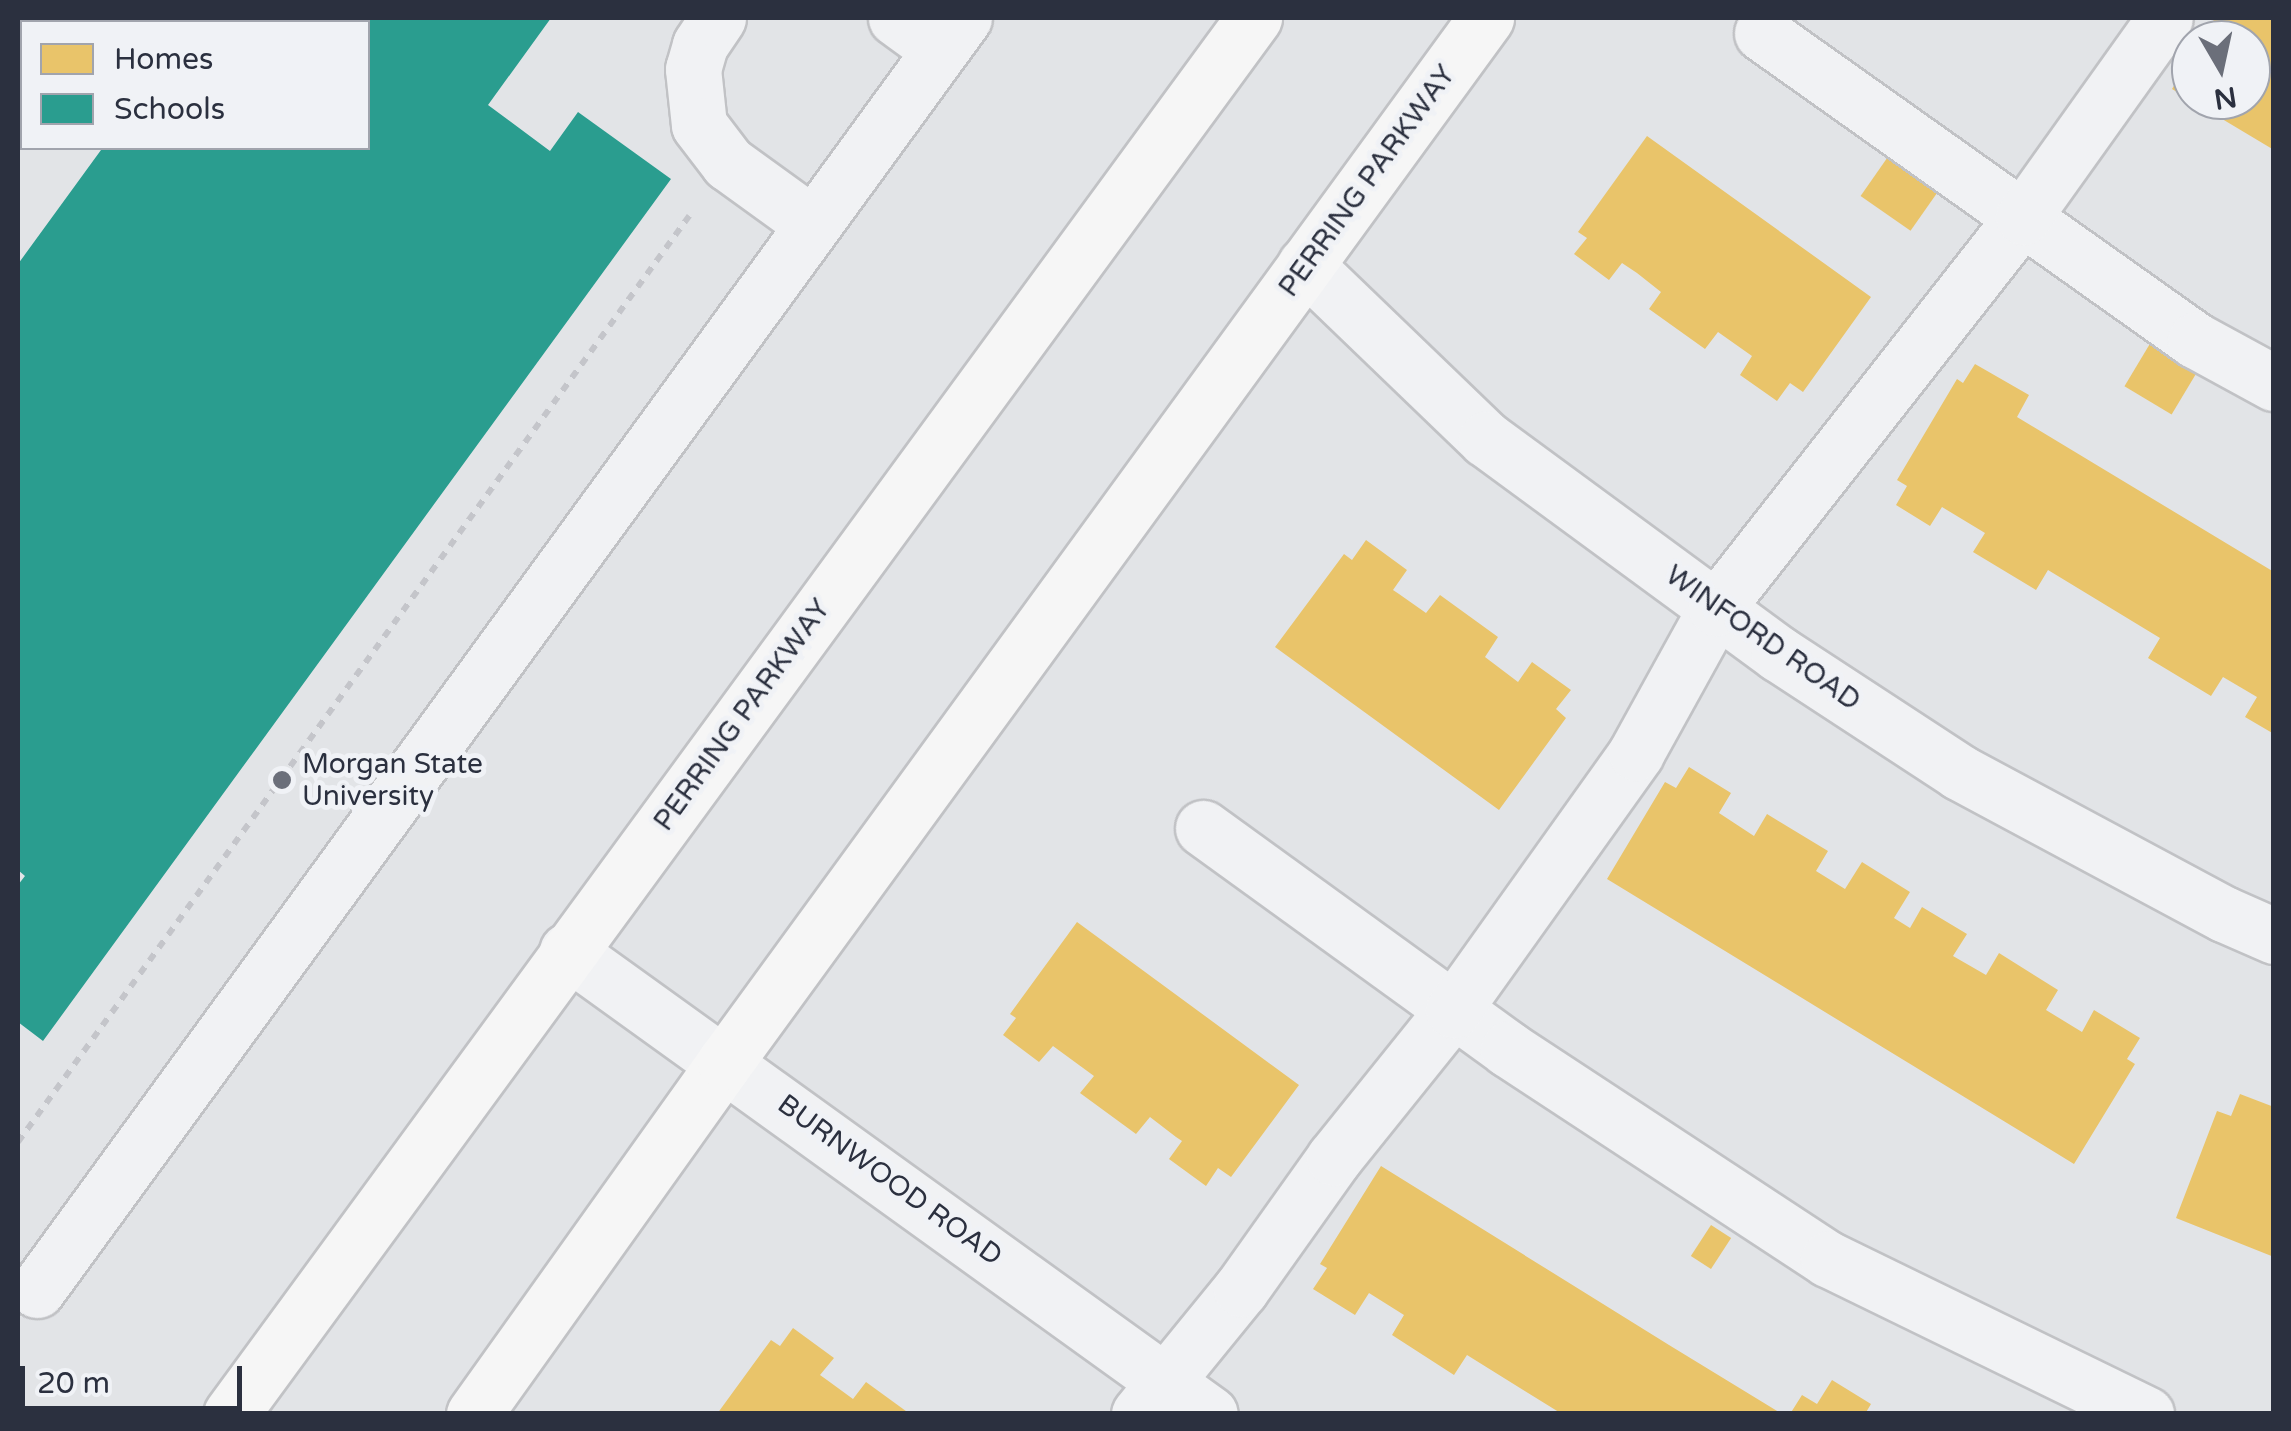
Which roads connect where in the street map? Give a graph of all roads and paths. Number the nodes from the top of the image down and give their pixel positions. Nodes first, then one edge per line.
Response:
1 (718, 18) edge
2 (896, 18) edge
3 (1254, 18) edge
4 (1486, 18) edge
5 (2165, 18) edge
6 (1762, 32) dead end
7 (952, 34) edge
8 (695, 207) dead end
9 (2023, 217) junction
10 (811, 224) junction
11 (1305, 266) junction
12 (2274, 382) edge
13 (1716, 608) junction
14 (1204, 828) dead end
15 (2274, 936) edge
16 (567, 951) junction
17 (1453, 1010) junction
18 (725, 1062) junction
19 (18, 1142) edge
20 (37, 1290) dead end
21 (1152, 1396) edge
22 (231, 1414) edge
23 (474, 1414) edge
24 (1210, 1414) edge
25 (2146, 1414) edge

1 - 10 street
2 - 7 street
3 - 16 main road, PERRING PARKWAY
4 - 11 main road, PERRING PARKWAY
5 - 9 street
6 - 9 street
7 - 10 street
8 - 19 path
9 - 12 street
9 - 13 street
10 - 20 street
11 - 13 street, WINFORD ROAD
11 - 18 main road, PERRING PARKWAY
13 - 15 street, WINFORD ROAD
13 - 17 street
14 - 17 street
16 - 18 street, BURNWOOD ROAD
16 - 22 main road, PERRING PARKWAY
17 - 21 street
17 - 25 street
18 - 21 street, BURNWOOD ROAD
18 - 23 main road, PERRING PARKWAY
21 - 24 street, BURNWOOD ROAD

